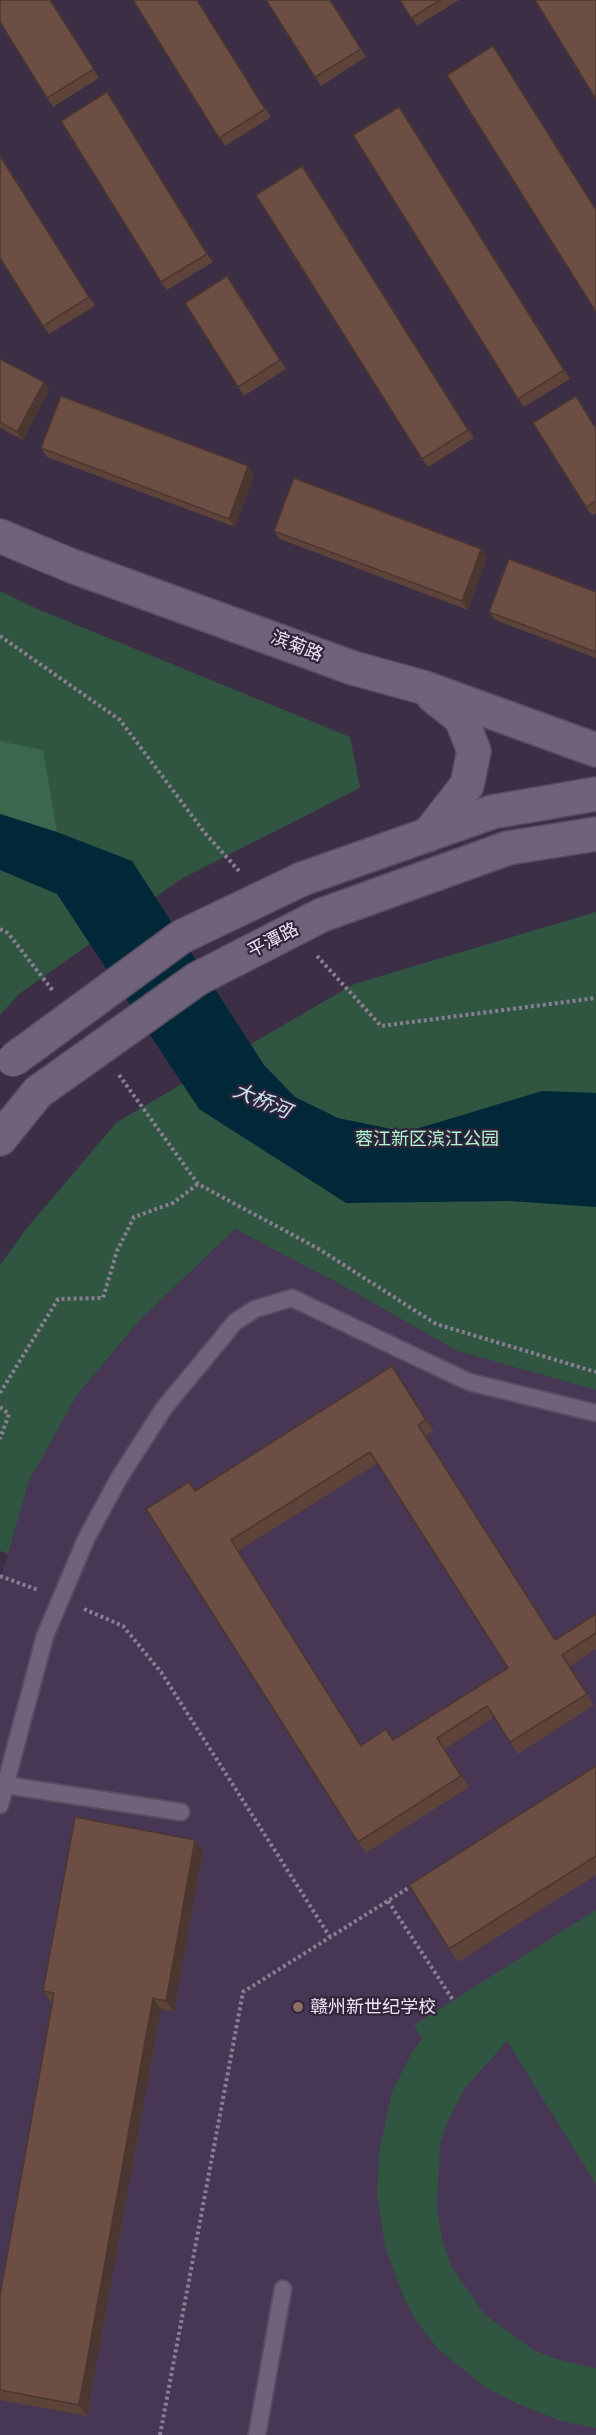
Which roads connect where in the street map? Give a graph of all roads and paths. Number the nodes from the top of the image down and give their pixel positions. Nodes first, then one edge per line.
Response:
1 (0, 536) edge
2 (422, 687) junction
3 (596, 750) edge
4 (596, 795) edge
5 (596, 834) edge
6 (428, 835) junction
7 (7, 1067) edge
8 (0, 1139) edge
9 (596, 1372) edge
10 (0, 1393) edge
11 (0, 1407) edge
12 (596, 1413) edge
13 (0, 1439) edge
14 (0, 1576) edge
15 (61, 1599) junction
16 (5, 1785) junction
17 (0, 1805) edge
18 (181, 1812) dead end
19 (418, 1882) edge
20 (388, 1901) junction
21 (330, 1937) junction
22 (453, 2000) dead end
23 (283, 2289) dead end
24 (160, 2435) edge
25 (257, 2435) edge

1 - 2 street, 滨菊路
2 - 3 street, 滨菊路
2 - 6 street
4 - 6 street
5 - 8 street, 平潭路, bridge
6 - 7 street, bridge
9 - 10 path
11 - 13 path
12 - 15 lane
14 - 15 path
15 - 16 lane
15 - 21 path
16 - 17 lane
16 - 18 lane
19 - 20 path
20 - 21 path
20 - 22 path
21 - 24 path
23 - 25 lane

